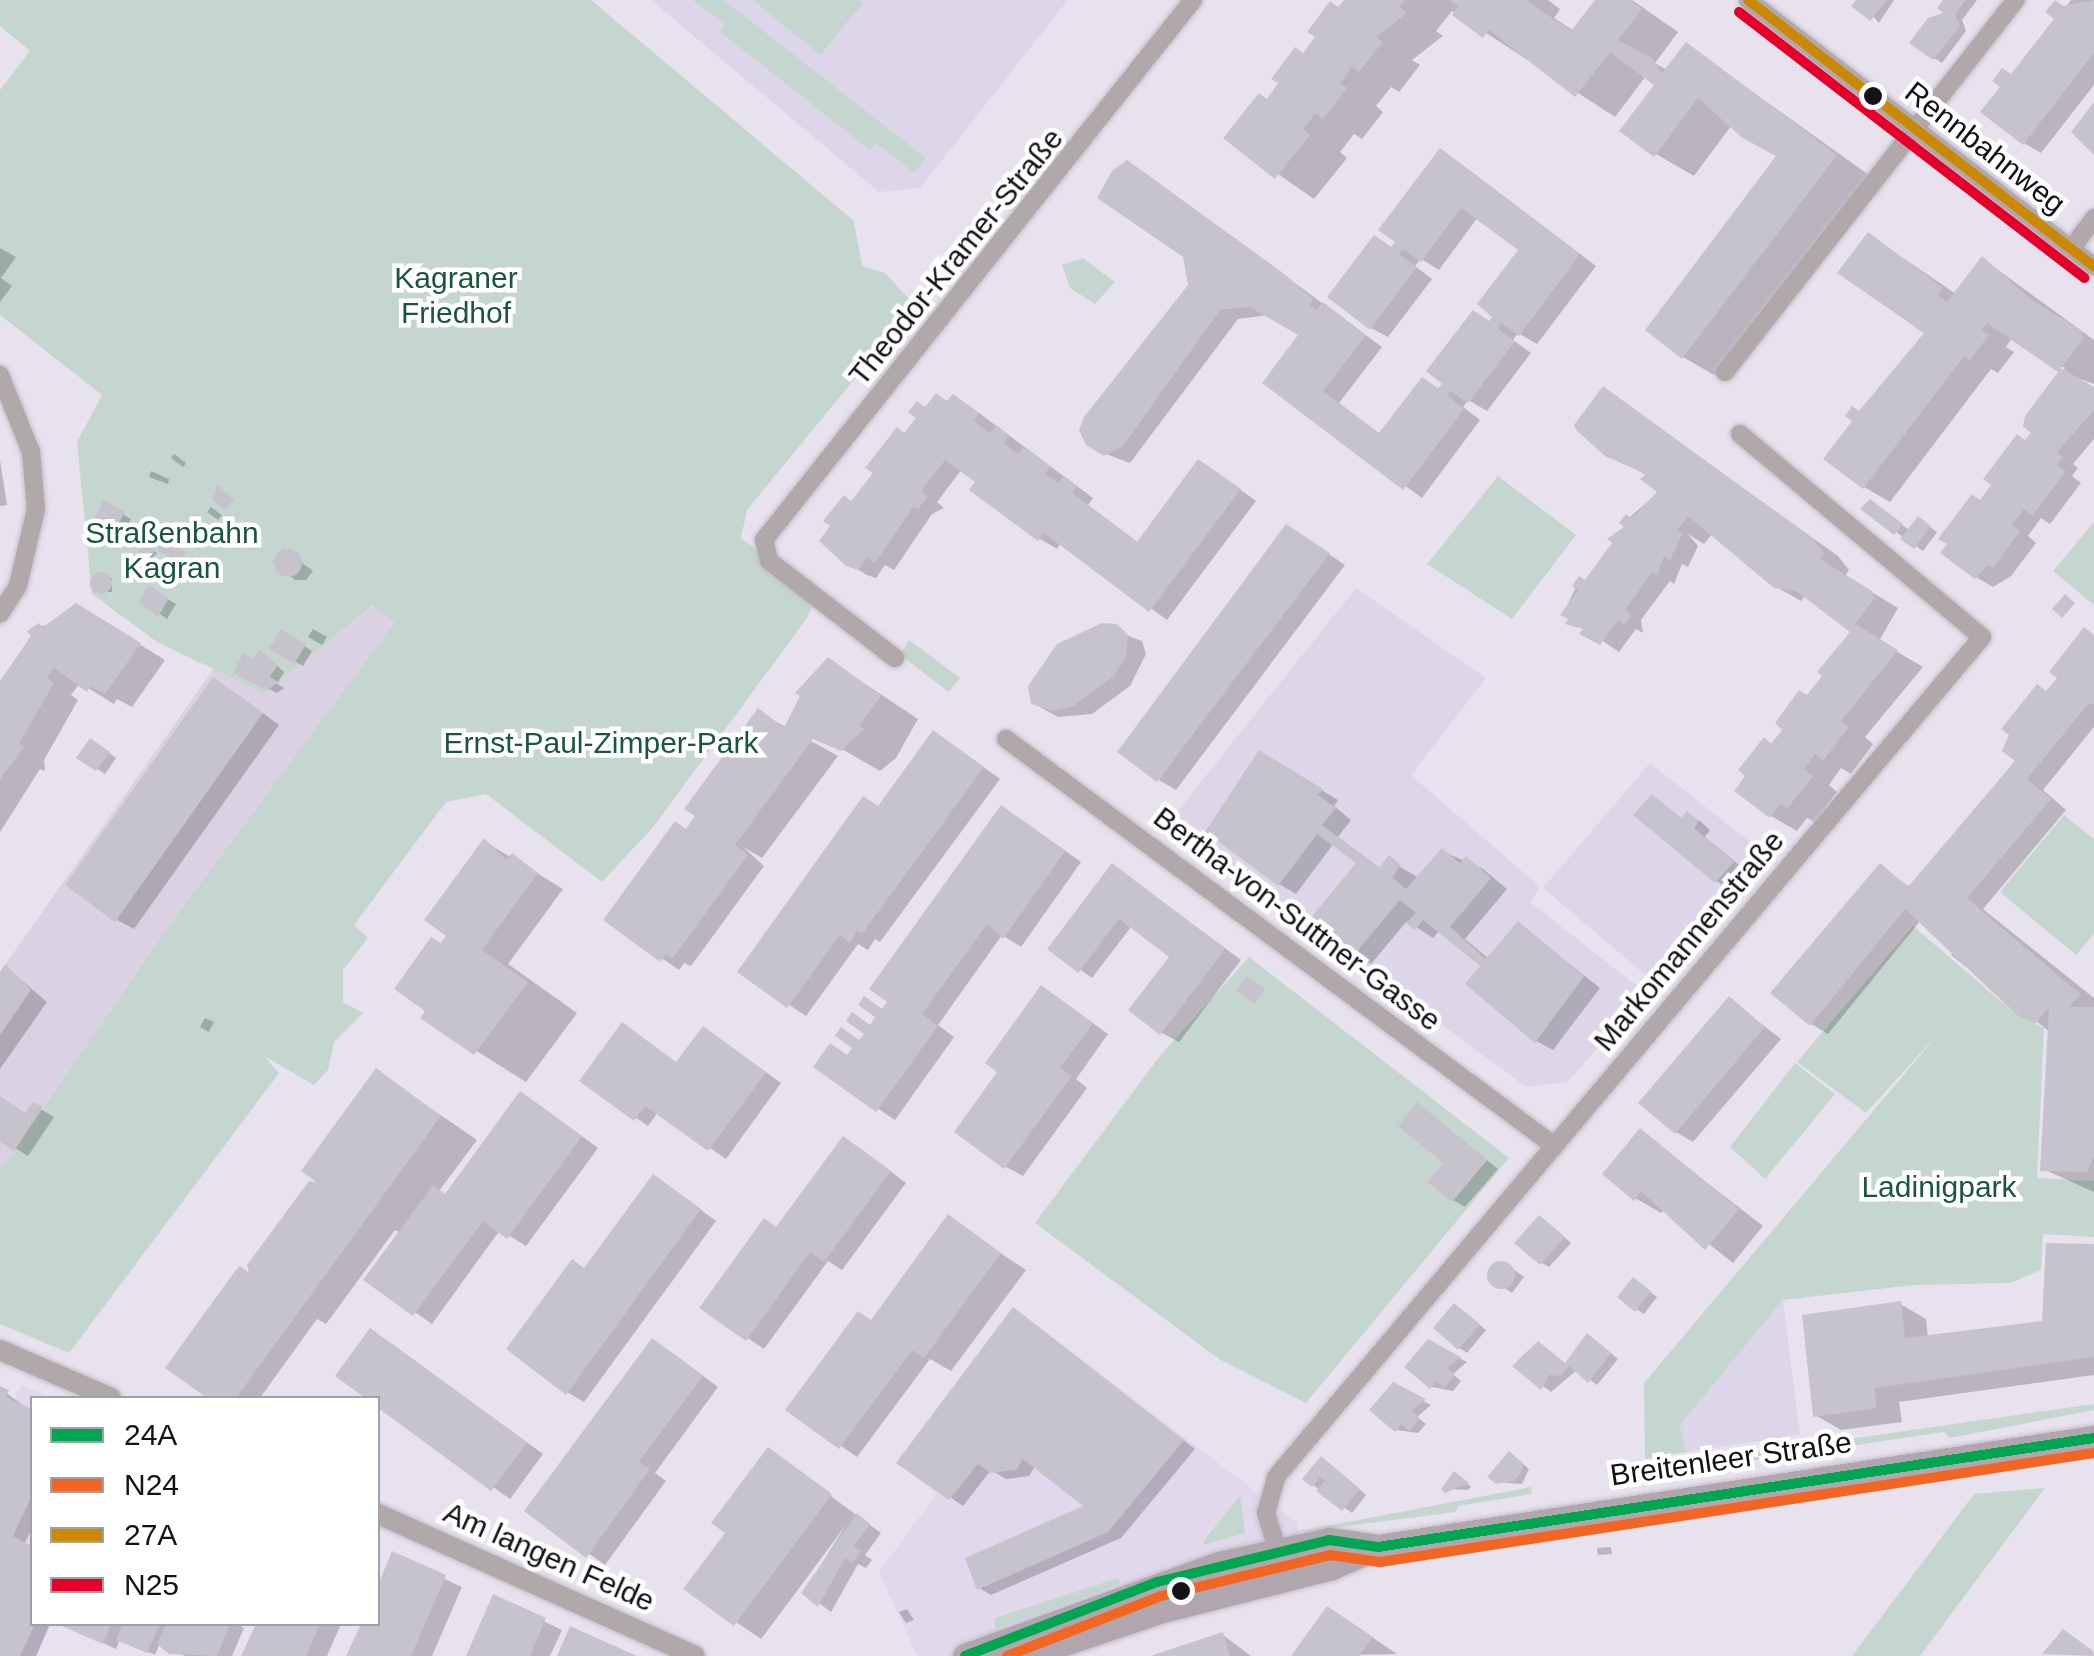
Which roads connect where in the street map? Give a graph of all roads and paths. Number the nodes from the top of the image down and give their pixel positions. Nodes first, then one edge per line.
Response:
1 (1193, 0) edge
2 (1748, 0) edge
3 (2016, 0) edge
4 (1915, 128) junction
5 (2094, 218) edge
6 (2071, 248) junction
7 (2094, 266) edge
8 (1725, 372) dead end
9 (0, 375) edge
10 (1740, 434) dead end
11 (0, 614) edge
12 (895, 658) dead end
13 (1006, 739) dead end
14 (1554, 1144) junction
15 (0, 1350) edge
16 (106, 1396) edge
17 (2094, 1438) edge
18 (380, 1515) edge
19 (1378, 1547) junction
20 (1274, 1551) junction
21 (1286, 1578) junction
22 (696, 1656) edge
23 (965, 1656) edge
24 (1026, 1656) edge

1 - 12 street, Theodor-Kramer-Straße
2 - 4 street, Rennbahnweg
3 - 4 street
4 - 6 street, Rennbahnweg
4 - 8 street
5 - 6 street
6 - 7 street, Rennbahnweg
9 - 11 street
10 - 14 street, Markomannenstraße
13 - 14 street, Bertha-von-Suttner-Gasse
14 - 20 street, Markomannenstraße
15 - 16 street
17 - 19 main road, Breitenleer Straße
18 - 22 street, Am langen Felde
19 - 20 main road, Breitenleer Straße
19 - 21 main road, Breitenleer Straße
20 - 21 street, Markomannenstraße
20 - 23 main road, Breitenleer Straße
21 - 24 main road, Breitenleer Straße

